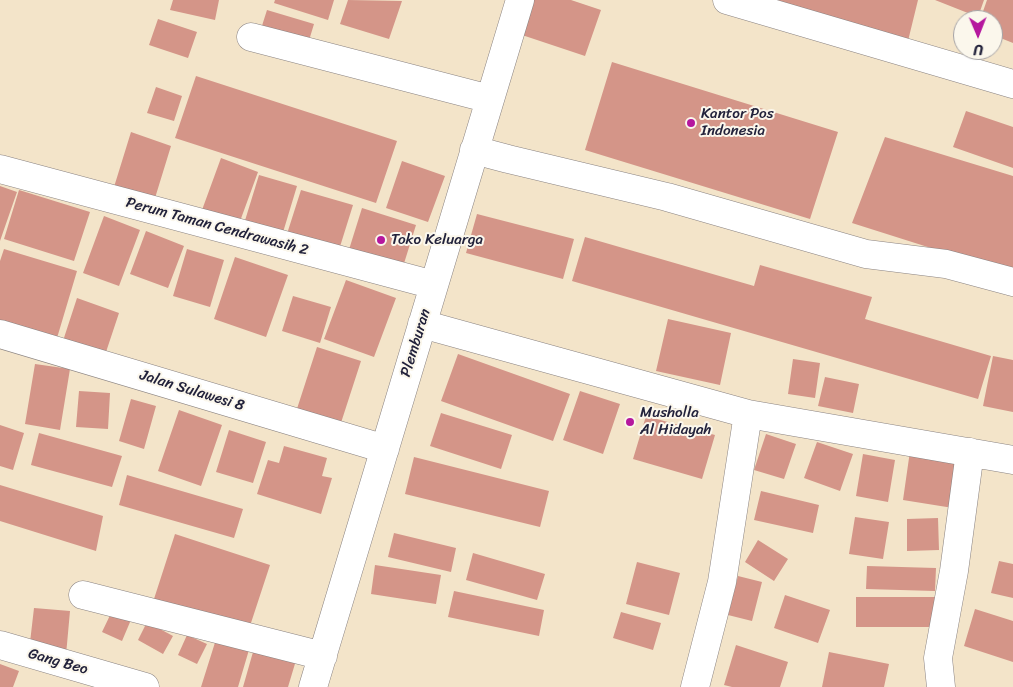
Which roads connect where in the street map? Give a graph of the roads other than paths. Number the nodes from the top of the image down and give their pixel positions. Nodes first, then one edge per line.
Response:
1 (520, 0) edge
2 (727, 0) edge
3 (251, 37) dead end
4 (1013, 84) edge
5 (490, 99) junction
6 (474, 150) junction
7 (0, 170) edge
8 (1013, 282) edge
9 (434, 285) junction
10 (422, 324) junction
11 (0, 334) edge
12 (748, 414) junction
13 (385, 449) junction
14 (970, 452) junction
15 (1013, 460) edge
16 (83, 595) dead end
17 (0, 645) edge
18 (323, 656) junction
19 (145, 687) edge
20 (313, 687) edge
21 (695, 687) edge
22 (941, 687) edge

1 - 5 street, Plemburan
2 - 4 street
3 - 5 street
5 - 6 street, Plemburan
6 - 8 street
6 - 9 street, Plemburan
7 - 9 street, Perum Taman Cendrawasih 2
9 - 10 street, Plemburan
10 - 12 street
10 - 13 street, Plemburan
11 - 13 street, Jalan Sulawesi 8
12 - 14 street
12 - 21 street
13 - 18 street, Plemburan
14 - 15 street
14 - 22 street
16 - 18 street
17 - 19 street, Gang Beo
18 - 20 street, Plemburan

